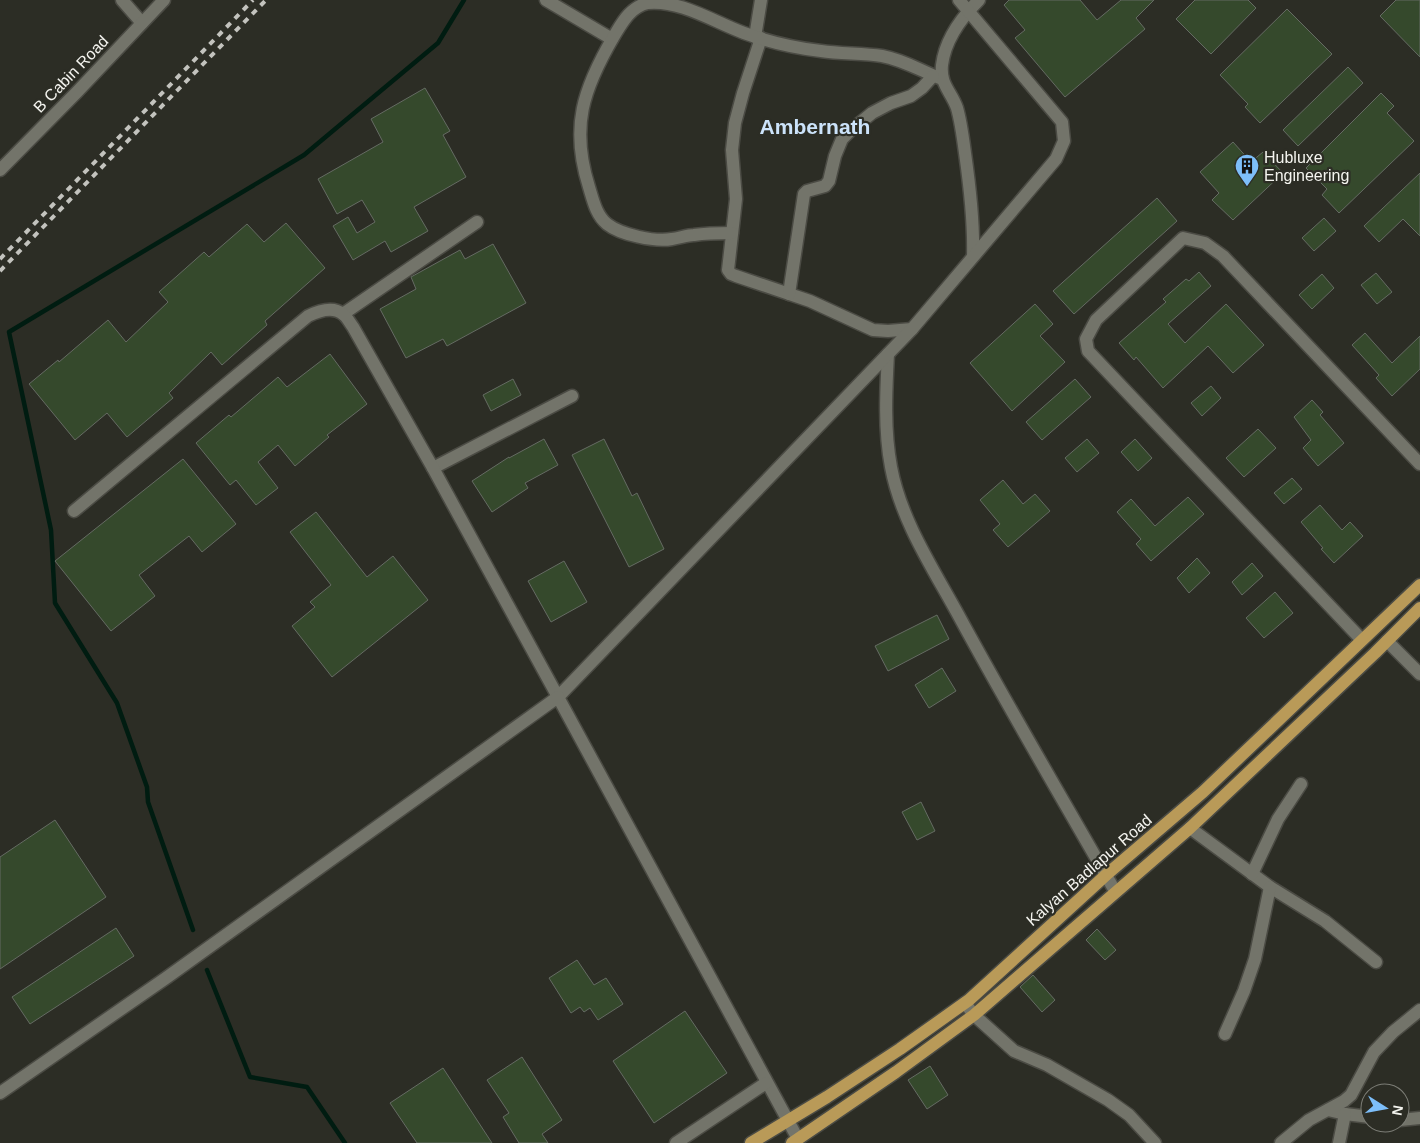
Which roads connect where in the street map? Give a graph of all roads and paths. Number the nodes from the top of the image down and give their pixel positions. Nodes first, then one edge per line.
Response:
1 (122, 0) edge
2 (163, 0) edge
3 (546, 0) edge
4 (761, 0) edge
5 (959, 0) edge
6 (979, 0) edge
7 (968, 11) junction
8 (142, 23) junction
9 (758, 38) junction
10 (612, 39) junction
11 (937, 77) junction
12 (0, 170) edge
13 (477, 222) dead end
14 (732, 233) junction
15 (973, 256) junction
16 (789, 294) junction
17 (343, 314) junction
18 (912, 328) junction
19 (888, 354) junction
20 (572, 396) dead end
21 (1420, 464) edge
22 (432, 468) junction
23 (74, 511) dead end
24 (1420, 585) edge
25 (1420, 608) edge
26 (1362, 640) junction
27 (1387, 641) junction
28 (1375, 654) junction
29 (1420, 674) edge
30 (558, 697) junction
31 (1244, 754) junction
32 (1255, 767) junction
33 (1300, 784) dead end
34 (1190, 828) junction
35 (1252, 874) junction
36 (1106, 875) junction
37 (1270, 887) junction
38 (1115, 891) junction
39 (1376, 962) dead end
40 (965, 1003) junction
41 (1420, 1010) edge
42 (974, 1015) junction
43 (1225, 1034) dead end
44 (766, 1083) junction
45 (0, 1093) edge
46 (1328, 1110) junction
47 (1345, 1114) junction
48 (1360, 1116) edge
49 (788, 1121) junction
50 (795, 1141) edge
51 (676, 1143) edge
52 (751, 1143) edge
53 (1155, 1143) edge
54 (1281, 1143) edge
55 (1339, 1143) edge

1 - 8 street
2 - 8 street, B Cabin Road
3 - 10 street
4 - 9 street
5 - 7 street
6 - 7 street
7 - 11 street
7 - 15 street
8 - 12 street, B Cabin Road
9 - 10 street
9 - 11 street
9 - 14 street
10 - 14 street
11 - 15 street
11 - 16 street
13 - 17 street
14 - 16 street
15 - 18 street
16 - 18 street
17 - 22 street
17 - 23 street
18 - 19 street
19 - 30 street
19 - 36 street
20 - 22 street
21 - 26 street
22 - 30 street
24 - 26 main road, Kalyan Badlapur Road
25 - 27 main road, Kalyan Badlapur Road
26 - 28 main road
26 - 31 main road, Kalyan Badlapur Road
27 - 28 main road, Kalyan Badlapur Road
27 - 29 street
28 - 32 main road, Kalyan Badlapur Road
30 - 44 street
30 - 45 street
31 - 32 main road
31 - 36 main road, Kalyan Badlapur Road
32 - 34 main road, Kalyan Badlapur Road
33 - 35 street
34 - 35 street
34 - 38 main road, Kalyan Badlapur Road
35 - 37 street
36 - 38 street
36 - 40 main road, Kalyan Badlapur Road
37 - 39 street
37 - 43 street
38 - 42 main road, Kalyan Badlapur Road
40 - 42 street
40 - 49 main road, Kalyan Badlapur Road
41 - 46 street
42 - 50 main road, Kalyan Badlapur Road
42 - 53 street
44 - 49 street
44 - 51 street
46 - 47 street
46 - 54 street
47 - 48 street
47 - 55 street
49 - 50 street
49 - 52 main road, Kalyan Badlapur Road

